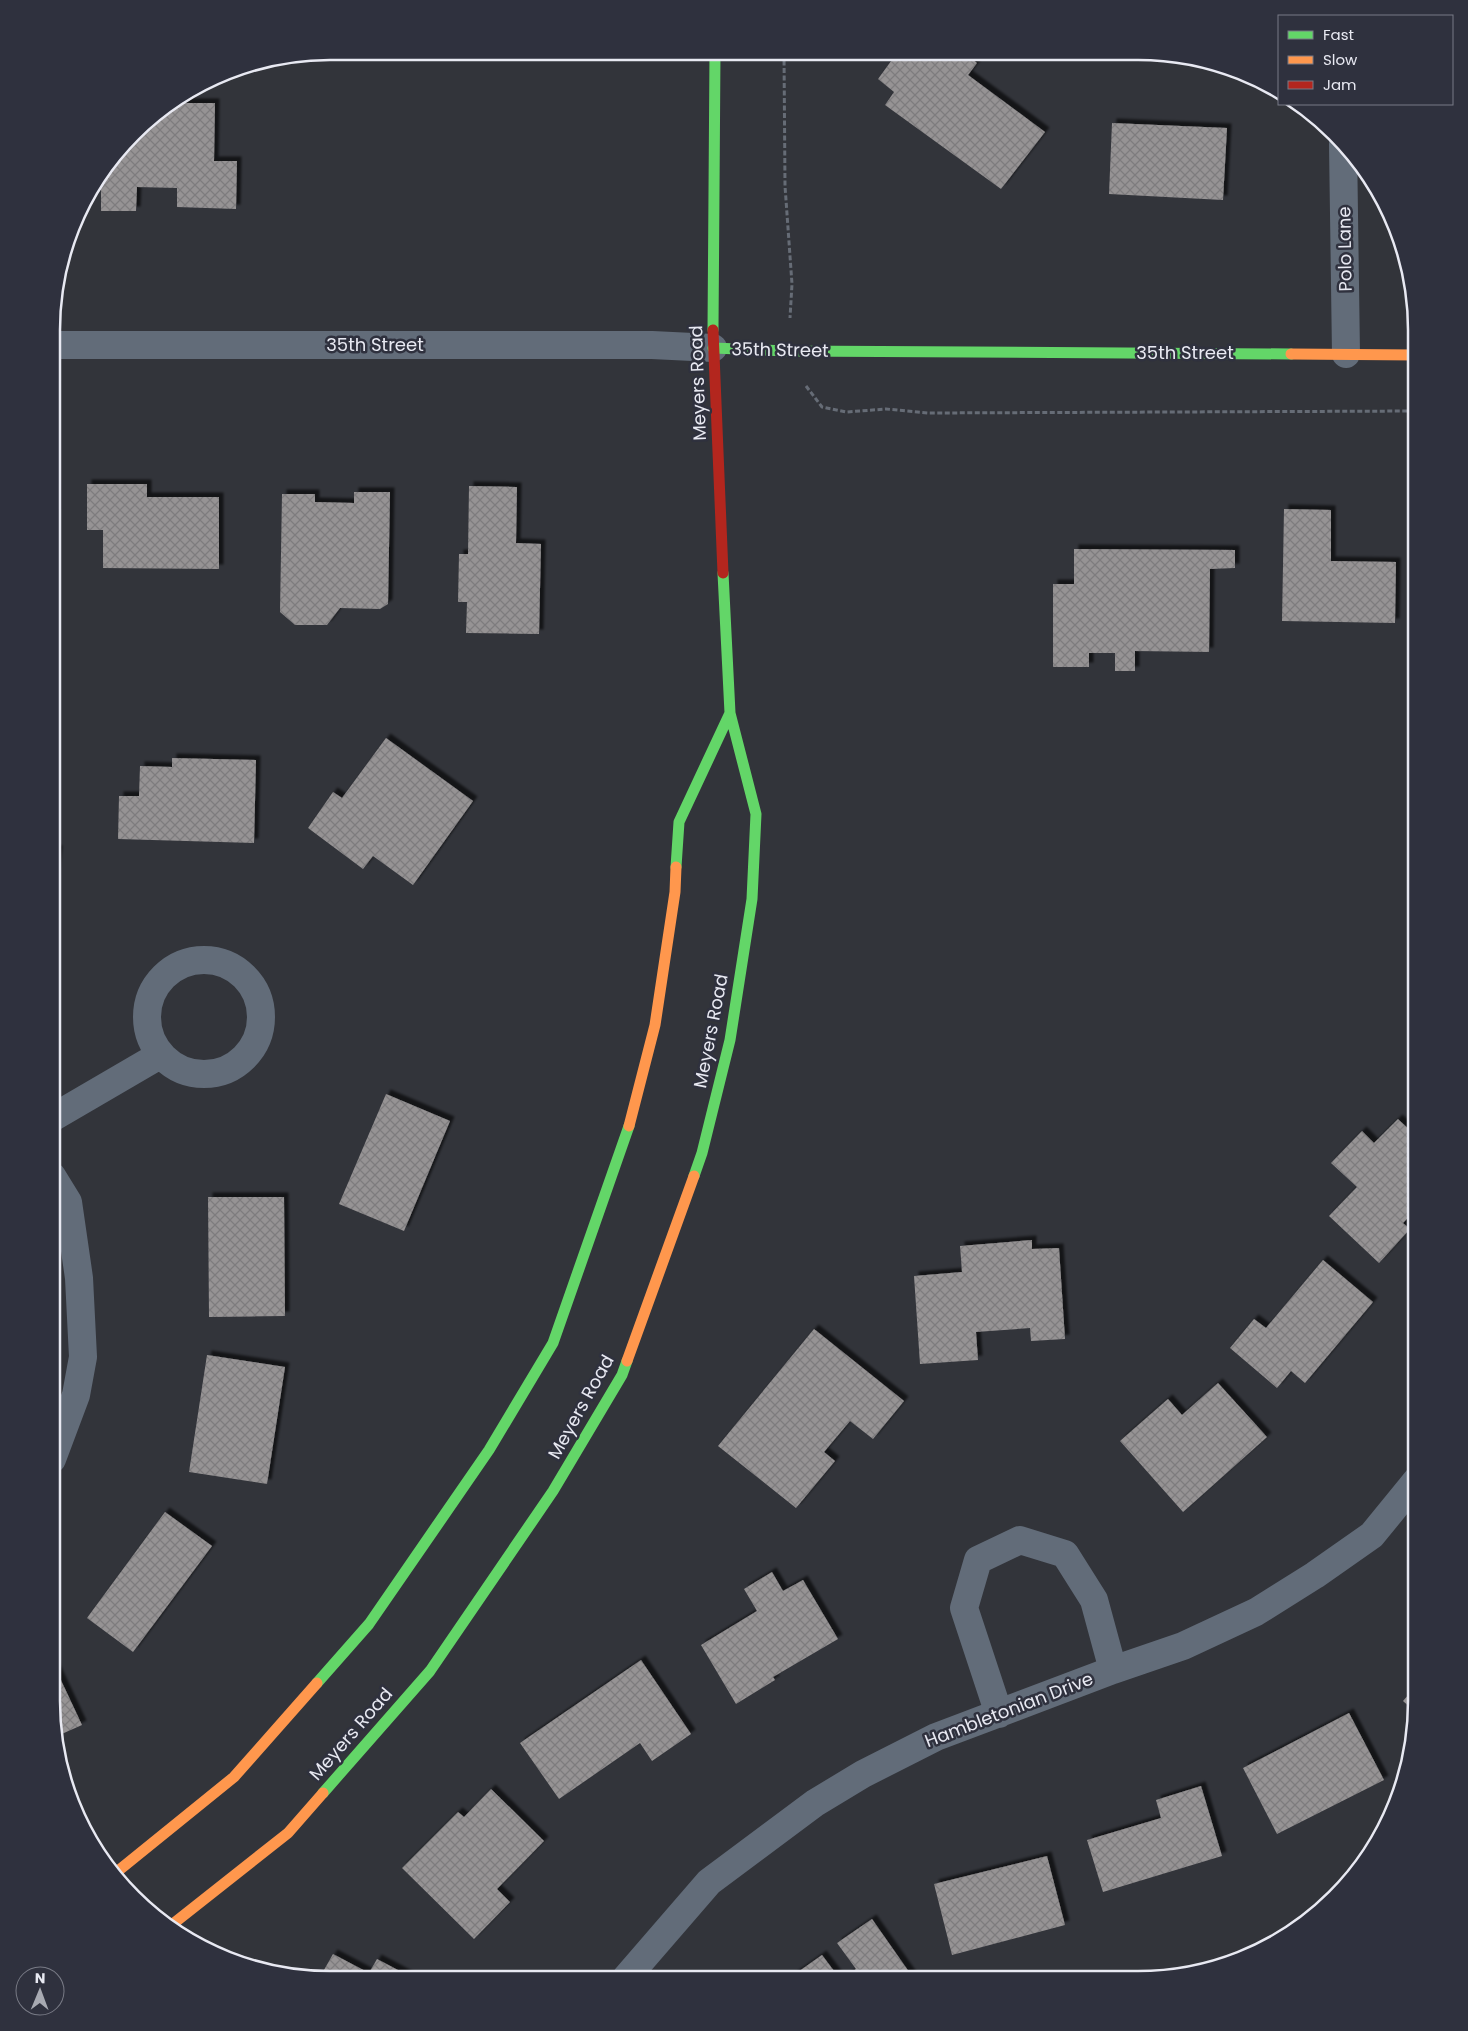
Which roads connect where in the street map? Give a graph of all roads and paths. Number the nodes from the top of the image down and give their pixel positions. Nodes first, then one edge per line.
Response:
1 (715, 60) edge
2 (784, 60) edge
3 (1343, 155) edge
4 (60, 345) edge
5 (713, 348) junction
6 (788, 351) junction
7 (1346, 354) junction
8 (1408, 355) edge
9 (1408, 411) edge
10 (730, 713) junction
11 (160, 1055) junction
12 (60, 1113) edge
13 (60, 1189) edge
14 (60, 1438) edge
15 (1408, 1490) edge
16 (1113, 1670) junction
17 (999, 1714) junction
18 (119, 1869) edge
19 (176, 1923) edge
20 (632, 1971) edge

1 - 5 street, Meyers Road
2 - 6 path
3 - 7 street, Polo Lane
4 - 5 street, 35th Street
5 - 6 street, 35th Street
5 - 10 street, Meyers Road
6 - 7 street, 35th Street
6 - 9 path
7 - 8 street, 35th Street
10 - 18 street, Meyers Road
10 - 19 street, Meyers Road
11 - 11 street
11 - 12 street
13 - 14 street
15 - 16 street, Hambletonian Drive
16 - 17 street, Hambletonian Drive
16 - 17 street
17 - 20 street, Hambletonian Drive

